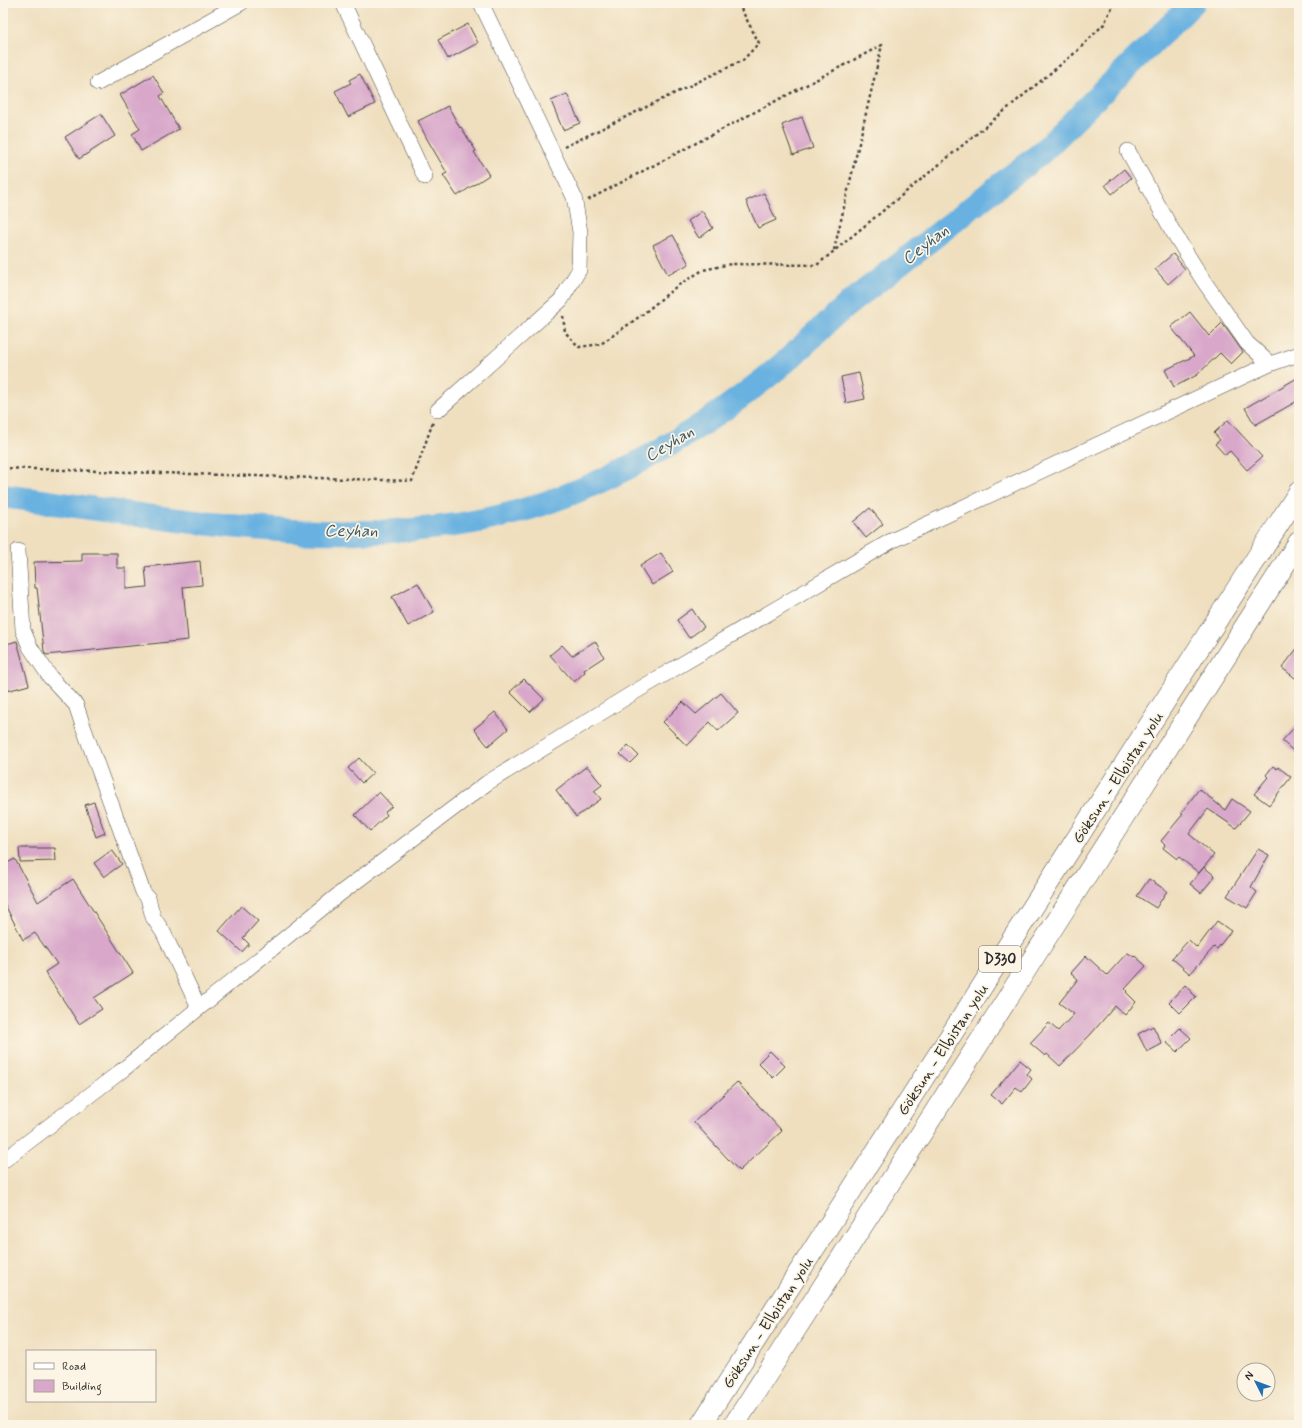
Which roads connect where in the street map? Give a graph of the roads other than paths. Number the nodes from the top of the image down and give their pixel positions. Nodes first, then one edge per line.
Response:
1 (241, 3) edge
2 (343, 3) edge
3 (481, 3) edge
4 (98, 83) dead end
5 (1128, 150) dead end
6 (424, 177) dead end
7 (1299, 354) edge
8 (1270, 364) junction
9 (438, 410) road end
10 (1299, 492) edge
11 (1299, 542) edge
12 (18, 551) dead end
13 (199, 1008) junction
14 (3, 1161) edge
15 (701, 1425) edge
16 (734, 1425) edge

1 - 4 street
2 - 6 street
3 - 9 street
5 - 8 street
7 - 8 street
8 - 13 street
10 - 15 highway, Göksun - Elbistan yolu / D330
11 - 16 highway, Göksun - Elbistan yolu / D330
12 - 13 street
13 - 14 street

